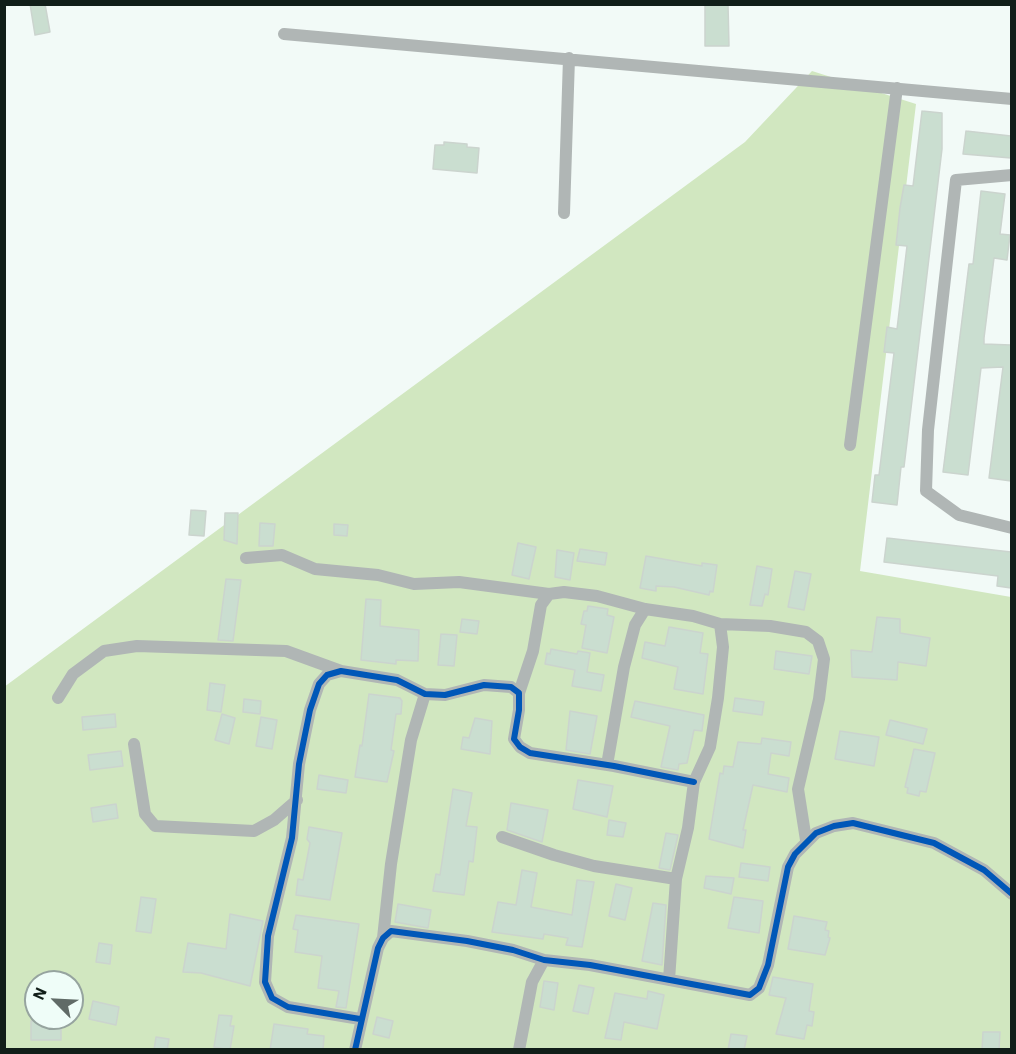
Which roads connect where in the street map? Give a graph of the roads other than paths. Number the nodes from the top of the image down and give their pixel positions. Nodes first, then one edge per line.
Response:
1 (284, 34) dead end
2 (569, 58) junction
3 (897, 88) junction
4 (1011, 99) edge
5 (1011, 175) edge
6 (564, 213) dead end
7 (850, 445) dead end
8 (1011, 528) edge
9 (246, 558) dead end
10 (549, 594) junction
11 (645, 609) junction
12 (720, 624) junction
13 (341, 671) junction
14 (519, 693) junction
15 (425, 694) junction
16 (58, 698) dead end
17 (134, 744) dead end
18 (607, 765) junction
19 (694, 782) junction
20 (297, 800) junction
21 (502, 837) dead end
22 (806, 840) junction
23 (676, 879) junction
24 (1011, 894) edge
25 (383, 938) junction
26 (544, 960) junction
27 (669, 980) junction
28 (360, 1019) junction
29 (355, 1050) edge
30 (519, 1050) edge

1 - 2 street
2 - 3 street
2 - 6 street
3 - 4 street
3 - 7 street
5 - 8 street
9 - 10 street
10 - 11 street
10 - 14 street
11 - 12 street
11 - 18 street
12 - 19 street
12 - 22 street
13 - 15 street
13 - 16 street
13 - 20 street
14 - 15 street
14 - 18 street
15 - 25 street
17 - 20 street
18 - 19 street
19 - 23 street
20 - 28 street
21 - 23 street
22 - 24 street
22 - 27 street
23 - 27 street
25 - 26 street
25 - 28 street
26 - 27 street
26 - 30 street
28 - 29 street

